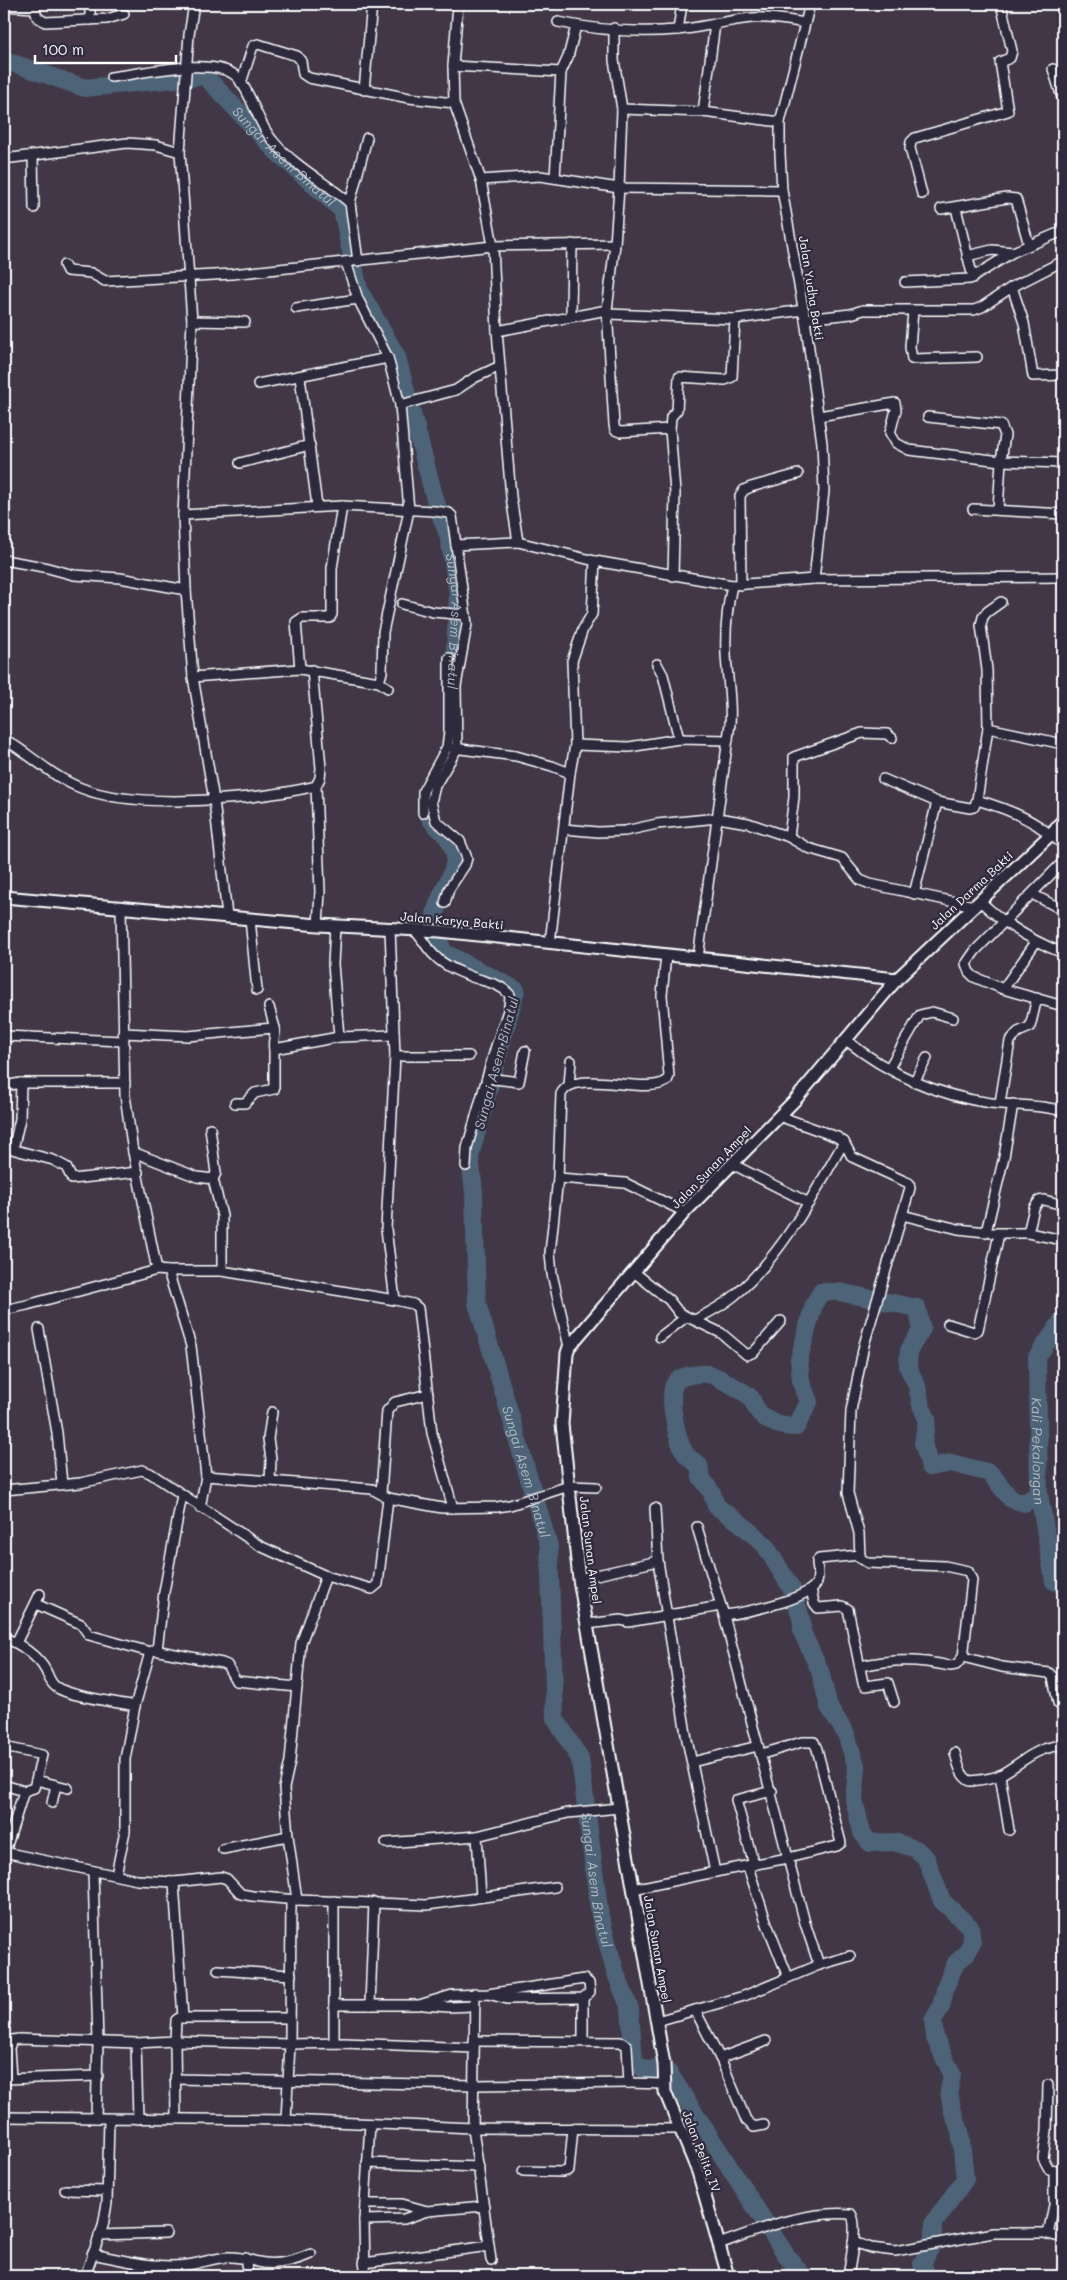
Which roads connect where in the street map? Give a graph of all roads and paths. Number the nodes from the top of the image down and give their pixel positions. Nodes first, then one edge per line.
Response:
1 (90, 4) edge
2 (194, 4) edge
3 (372, 4) edge
4 (458, 4) edge
5 (682, 4) edge
6 (810, 4) edge
7 (1001, 4) edge
8 (4, 6) edge
9 (34, 6) edge
10 (124, 14) dead end
11 (90, 20) junction
12 (558, 22) dead end
13 (805, 23) junction
14 (715, 24) junction
15 (576, 26) junction
16 (614, 28) junction
17 (678, 30) junction
18 (453, 66) junction
19 (1053, 69) dead end
20 (187, 70) junction
21 (562, 72) junction
22 (112, 77) dead end
23 (240, 83) junction
24 (364, 90) junction
25 (1063, 101) edge
26 (454, 103) junction
27 (622, 109) junction
28 (703, 112) junction
29 (780, 122) junction
30 (367, 138) dead end
31 (180, 152) junction
32 (33, 154) junction
33 (4, 159) edge
34 (555, 178) junction
35 (481, 180) junction
36 (619, 188) junction
37 (782, 190) junction
38 (922, 194) dead end
39 (350, 203) junction
40 (34, 208) dead end
41 (956, 208) junction
42 (941, 210) dead end
43 (1063, 231) edge
44 (572, 244) junction
45 (615, 244) junction
46 (1028, 245) junction
47 (493, 246) junction
48 (1013, 252) junction
49 (967, 256) junction
50 (1063, 261) edge
51 (352, 262) junction
52 (64, 265) dead end
53 (189, 278) junction
54 (973, 278) junction
55 (905, 282) dead end
56 (1012, 287) junction
57 (358, 299) junction
58 (296, 308) dead end
59 (913, 311) junction
60 (608, 312) junction
61 (804, 314) junction
62 (571, 316) junction
63 (735, 319) junction
64 (192, 321) junction
65 (245, 322) dead end
66 (496, 331) junction
67 (388, 358) junction
68 (977, 358) dead end
69 (500, 366) junction
70 (1063, 375) edge
71 (300, 377) junction
72 (258, 384) dead end
73 (401, 404) junction
74 (819, 416) junction
75 (928, 417) dead end
76 (670, 429) junction
77 (310, 445) junction
78 (1001, 460) junction
79 (240, 463) dead end
80 (1063, 463) edge
81 (798, 474) dead end
82 (317, 506) junction
83 (342, 506) junction
84 (972, 509) dead end
85 (408, 510) junction
86 (998, 510) junction
87 (1063, 514) edge
88 (183, 515) junction
89 (518, 542) junction
90 (456, 545) junction
91 (4, 560) edge
92 (595, 560) junction
93 (673, 576) junction
94 (1063, 577) edge
95 (814, 579) junction
96 (736, 585) junction
97 (186, 590) junction
98 (1001, 602) dead end
99 (402, 604) dead end
100 (464, 615) junction
101 (449, 658) dead end
102 (657, 664) dead end
103 (300, 669) junction
104 (312, 670) junction
105 (194, 677) junction
106 (988, 728) junction
107 (892, 738) dead end
108 (4, 739) edge
109 (679, 739) junction
110 (728, 740) junction
111 (1063, 744) edge
112 (575, 745) junction
113 (452, 748) junction
114 (570, 773) junction
115 (883, 778) dead end
116 (316, 786) junction
117 (427, 791) junction
118 (214, 800) junction
119 (977, 800) junction
120 (936, 802) junction
121 (423, 813) dead end
122 (718, 818) junction
123 (1063, 820) edge
124 (564, 829) junction
125 (789, 837) junction
126 (1058, 840) edge
127 (1063, 862) edge
128 (914, 894) junction
129 (1032, 894) junction
130 (4, 898) edge
131 (445, 903) dead end
132 (977, 904) junction
133 (121, 908) junction
134 (1063, 910) edge
135 (227, 916) junction
136 (250, 920) junction
137 (1005, 922) junction
138 (318, 925) junction
139 (335, 926) junction
140 (390, 929) junction
141 (413, 929) junction
142 (1036, 942) junction
143 (550, 943) junction
144 (1063, 953) edge
145 (666, 955) junction
146 (698, 958) junction
147 (897, 979) junction
148 (1003, 989) junction
149 (257, 990) dead end
150 (1037, 998) junction
151 (1063, 1006) edge
152 (270, 1007) dead end
153 (953, 1018) dead end
154 (275, 1028) junction
155 (394, 1035) junction
156 (4, 1036) edge
157 (123, 1037) junction
158 (339, 1037) junction
159 (846, 1040) junction
160 (274, 1048) junction
161 (525, 1051) dead end
162 (395, 1056) junction
163 (470, 1056) dead end
164 (927, 1058) dead end
165 (571, 1060) dead end
166 (889, 1068) junction
167 (488, 1078) junction
168 (914, 1082) junction
169 (22, 1083) junction
170 (125, 1083) junction
171 (569, 1085) junction
172 (4, 1086) edge
173 (235, 1103) dead end
174 (1000, 1103) junction
175 (1013, 1104) junction
176 (1063, 1111) edge
177 (779, 1116) junction
178 (210, 1128) dead end
179 (844, 1142) junction
180 (8, 1148) edge
181 (133, 1152) junction
182 (732, 1164) junction
183 (466, 1166) dead end
184 (138, 1172) junction
185 (558, 1178) junction
186 (213, 1179) junction
187 (809, 1202) junction
188 (1063, 1205) edge
189 (685, 1212) junction
190 (902, 1215) junction
191 (986, 1232) junction
192 (1028, 1233) junction
193 (999, 1234) junction
194 (1063, 1240) edge
195 (157, 1270) junction
196 (168, 1270) junction
197 (222, 1271) junction
198 (634, 1272) junction
199 (395, 1300) junction
200 (4, 1310) edge
201 (691, 1318) junction
202 (781, 1322) dead end
203 (948, 1324) dead end
204 (39, 1330) dead end
205 (660, 1336) dead end
206 (570, 1347) junction
207 (428, 1394) junction
208 (272, 1412) dead end
209 (206, 1476) junction
210 (270, 1481) junction
211 (62, 1484) junction
212 (569, 1486) junction
213 (596, 1487) dead end
214 (4, 1490) edge
215 (182, 1495) junction
216 (384, 1496) junction
217 (200, 1508) junction
218 (453, 1508) junction
219 (655, 1508) dead end
220 (697, 1527) dead end
221 (860, 1555) junction
222 (658, 1561) junction
223 (326, 1576) junction
224 (579, 1579) junction
225 (811, 1589) junction
226 (40, 1594) dead end
227 (36, 1604) junction
228 (723, 1610) junction
229 (669, 1615) junction
230 (587, 1624) junction
231 (4, 1638) edge
232 (16, 1643) junction
233 (154, 1651) junction
234 (963, 1657) junction
235 (860, 1666) junction
236 (297, 1687) junction
237 (894, 1702) dead end
238 (136, 1706) junction
239 (1063, 1708) edge
240 (1063, 1745) edge
241 (4, 1747) edge
242 (760, 1750) junction
243 (955, 1754) dead end
244 (692, 1762) junction
245 (1000, 1775) junction
246 (36, 1780) junction
247 (4, 1785) edge
248 (56, 1785) junction
249 (68, 1788) dead end
250 (24, 1791) junction
251 (772, 1791) junction
252 (52, 1803) dead end
253 (619, 1808) junction
254 (1009, 1830) dead end
255 (288, 1836) junction
256 (478, 1836) junction
257 (386, 1843) dead end
258 (223, 1849) dead end
259 (4, 1852) edge
260 (788, 1858) junction
261 (751, 1866) junction
262 (93, 1871) junction
263 (716, 1872) junction
264 (116, 1875) junction
265 (174, 1882) junction
266 (555, 1887) dead end
267 (632, 1889) junction
268 (481, 1897) junction
269 (294, 1900) junction
270 (334, 1901) junction
271 (374, 1902) junction
272 (850, 1956) dead end
273 (819, 1965) junction
274 (218, 1970) dead end
275 (291, 1975) junction
276 (788, 1977) junction
277 (475, 1993) junction
278 (488, 1994) junction
279 (583, 1998) junction
280 (370, 2005) junction
281 (419, 2005) junction
282 (334, 2006) junction
283 (474, 2006) junction
284 (694, 2010) junction
285 (183, 2018) junction
286 (290, 2018) junction
287 (657, 2021) junction
288 (174, 2040) junction
289 (582, 2041) junction
290 (766, 2041) dead end
291 (98, 2042) junction
292 (136, 2043) junction
293 (334, 2043) junction
294 (290, 2044) junction
295 (474, 2045) junction
296 (720, 2058) junction
297 (664, 2064) joint
298 (98, 2076) junction
299 (7, 2078) edge
300 (175, 2079) junction
301 (288, 2081) junction
302 (664, 2081) junction
303 (629, 2083) junction
304 (474, 2085) junction
305 (1048, 2085) dead end
306 (4, 2117) edge
307 (96, 2118) junction
308 (109, 2118) junction
309 (176, 2119) junction
310 (138, 2120) junction
311 (286, 2120) junction
312 (370, 2124) junction
313 (764, 2125) dead end
314 (473, 2128) junction
315 (573, 2128) junction
316 (680, 2129) junction
317 (367, 2163) junction
318 (479, 2167) junction
319 (523, 2170) dead end
320 (1059, 2171) edge
321 (64, 2190) dead end
322 (107, 2191) junction
323 (364, 2204) junction
324 (484, 2206) junction
325 (426, 2211) junction
326 (364, 2220) junction
327 (166, 2233) dead end
328 (1048, 2234) junction
329 (99, 2235) junction
330 (1063, 2238) edge
331 (853, 2242) junction
332 (719, 2244) junction
333 (489, 2246) junction
334 (92, 2254) junction
335 (311, 2254) dead end
336 (245, 2258) junction
337 (491, 2260) dead end
338 (364, 2263) junction
339 (85, 2276) edge
340 (248, 2276) edge
341 (365, 2276) edge
342 (728, 2276) edge
343 (848, 2276) edge

1 - 11 street
2 - 20 street
3 - 24 street
4 - 18 street
5 - 17 street
6 - 13 street, Jalan Yudha Bakti
7 - 38 street
8 - 9 street
9 - 11 street
10 - 11 street
12 - 15 street
13 - 14 street
13 - 29 street, Jalan Yudha Bakti
14 - 17 street
14 - 28 street
15 - 16 street
15 - 21 street
16 - 17 street
16 - 27 street
18 - 21 street
18 - 26 street
19 - 25 street
20 - 22 street
20 - 23 street
20 - 31 street
21 - 34 street
23 - 24 street
23 - 39 street
24 - 26 street
26 - 35 street
27 - 28 street
27 - 36 street
28 - 29 street
29 - 37 street, Jalan Yudha Bakti
30 - 39 street
31 - 32 street
31 - 53 street
32 - 33 street
32 - 40 street
34 - 35 street
34 - 36 street
35 - 47 street
36 - 37 street
36 - 45 street
37 - 61 street, Jalan Yudha Bakti
39 - 51 street
41 - 42 street
41 - 46 street
41 - 49 street
43 - 46 street
44 - 45 street
44 - 47 street
44 - 62 street
45 - 60 street
46 - 48 street
47 - 51 street
47 - 66 street
48 - 49 street
48 - 54 street
49 - 54 street
50 - 56 street
51 - 53 street
51 - 57 street
52 - 53 street
53 - 64 street
54 - 55 street
56 - 59 street
56 - 70 street
57 - 58 street
57 - 67 street
59 - 61 street
59 - 68 street
60 - 62 street
60 - 63 street
60 - 76 street
61 - 63 street
61 - 74 street, Jalan Yudha Bakti
62 - 66 street
63 - 76 street
64 - 65 street
64 - 88 street
66 - 69 street
67 - 71 street
67 - 73 street
69 - 73 street
69 - 89 street
71 - 72 street
71 - 77 street
73 - 85 street
74 - 78 street
74 - 95 street, Jalan Yudha Bakti
75 - 78 street
76 - 93 street
77 - 79 street
77 - 82 street
78 - 80 street
78 - 86 street
81 - 96 street
82 - 83 street
82 - 88 street
83 - 85 street
83 - 103 street
84 - 86 street
85 - 90 street
85 - 104 street
86 - 87 street
88 - 97 street
89 - 90 street
89 - 92 street
90 - 100 street
91 - 97 street
92 - 93 street
92 - 112 street
93 - 96 street
94 - 95 street
95 - 96 street
96 - 110 street
97 - 105 street
98 - 106 street
99 - 100 street
100 - 113 street
101 - 113 street
102 - 109 street
103 - 104 street
103 - 105 street
104 - 116 street
105 - 118 street
106 - 111 street
106 - 119 street
107 - 125 street
108 - 118 street
109 - 110 street
109 - 112 street
110 - 122 street
112 - 114 street
113 - 114 street
113 - 117 street
114 - 124 street
115 - 120 street
116 - 118 street
116 - 138 street
117 - 121 street
117 - 131 street
118 - 135 street
119 - 120 street
119 - 126 street
120 - 128 street
122 - 124 street
122 - 125 street
122 - 146 street
123 - 126 street, Jalan Darma Bakti
124 - 143 street
125 - 128 street
126 - 132 street, Jalan Darma Bakti
127 - 129 street
128 - 132 street
129 - 134 street
129 - 137 street
130 - 133 street, Jalan Karya Bakti
132 - 137 street
132 - 147 street, Jalan Darma Bakti
133 - 135 street, Jalan Karya Bakti
133 - 157 street
135 - 136 street, Jalan Karya Bakti
136 - 138 street, Jalan Karya Bakti
136 - 149 street
137 - 142 street
137 - 148 street
138 - 139 street, Jalan Karya Bakti
139 - 140 street, Jalan Karya Bakti
139 - 158 street
140 - 141 street, Jalan Karya Bakti
140 - 155 street
141 - 143 street, Jalan Karya Bakti
141 - 167 street
142 - 144 street
142 - 148 street
143 - 145 street, Jalan Karya Bakti
145 - 146 street, Jalan Karya Bakti
145 - 171 street
146 - 147 street, Jalan Karya Bakti
147 - 159 street, Jalan Sunan Ampel
148 - 150 street
150 - 151 street
150 - 174 street
152 - 154 street
153 - 166 street
154 - 157 street
154 - 160 street
155 - 158 street
155 - 162 street
156 - 157 street
157 - 170 street
158 - 160 street
159 - 166 street
159 - 177 street, Jalan Sunan Ampel
160 - 173 street
161 - 167 street
162 - 163 street
162 - 199 street
164 - 168 street
165 - 171 street
166 - 168 street
167 - 183 street
168 - 174 street
169 - 170 street
169 - 172 street
169 - 180 street
170 - 181 street
171 - 185 street
174 - 175 street
175 - 176 street
175 - 191 street
177 - 179 street
177 - 182 street, Jalan Sunan Ampel
178 - 186 street
179 - 187 street
179 - 190 street
180 - 184 street
181 - 184 street
181 - 186 street
182 - 187 street
182 - 189 street, Jalan Sunan Ampel
184 - 195 street
185 - 189 street
185 - 206 street
186 - 197 street
187 - 201 street
188 - 192 street
189 - 198 street, Jalan Sunan Ampel
190 - 191 street
190 - 221 street
191 - 193 street
192 - 193 street
192 - 194 street
193 - 203 street
195 - 196 street
195 - 200 street
196 - 197 street
196 - 209 street
197 - 199 street
198 - 201 street
198 - 206 street, Jalan Sunan Ampel
199 - 207 street
201 - 202 street
201 - 205 street
204 - 211 street
206 - 212 street, Jalan Sunan Ampel
207 - 216 street
207 - 218 street
208 - 210 street
209 - 210 street
209 - 217 street
210 - 216 street
211 - 214 street
211 - 215 street
212 - 213 street
212 - 218 street
212 - 224 street, Jalan Sunan Ampel
215 - 217 street
215 - 233 street
216 - 218 street
216 - 223 street
217 - 223 street
219 - 222 street
220 - 228 street
221 - 225 street
221 - 234 street
222 - 224 street
222 - 229 street
223 - 236 street
224 - 230 street, Jalan Sunan Ampel
225 - 228 street
225 - 235 street
226 - 227 street
227 - 232 street
227 - 233 street
228 - 229 street
228 - 242 street
229 - 230 street
229 - 244 street
230 - 253 street, Jalan Sunan Ampel
231 - 232 street
232 - 238 street
233 - 236 street
233 - 238 street
234 - 235 street
234 - 239 street
235 - 237 street
236 - 255 street
238 - 264 street
240 - 245 street
241 - 246 street
242 - 244 street
242 - 251 street
242 - 260 street
243 - 245 street
244 - 263 street
245 - 254 street
246 - 248 street
246 - 250 street
247 - 250 street
248 - 249 street
248 - 252 street
250 - 259 street
251 - 260 street
251 - 261 street
253 - 256 street
253 - 267 street, Jalan Sunan Ampel
255 - 258 street
255 - 269 street
256 - 257 street
256 - 268 street
259 - 262 street
260 - 261 street
260 - 273 street
261 - 263 street
261 - 276 street
262 - 264 street
262 - 291 street
263 - 267 street
264 - 265 street
265 - 269 street
265 - 285 street
266 - 268 street
267 - 287 street, Jalan Sunan Ampel
268 - 271 street
269 - 270 street
269 - 275 street
270 - 271 street
270 - 282 street
271 - 280 street
272 - 273 street
273 - 276 street
274 - 275 street
275 - 286 street
276 - 284 street
277 - 278 street
277 - 281 street
277 - 283 street
278 - 279 street
278 - 279 street
279 - 289 street
280 - 281 street
280 - 282 street
281 - 283 street
282 - 293 street
283 - 295 street
284 - 287 street
284 - 296 street
285 - 286 street
285 - 288 street
286 - 294 street
287 - 297 street, Jalan Sunan Ampel
288 - 292 street
288 - 294 street
288 - 300 street
289 - 295 street
289 - 303 street
290 - 296 street
291 - 292 street
291 - 298 street
291 - 299 street
292 - 310 street
293 - 294 street
293 - 295 street
294 - 301 street
295 - 304 street
296 - 313 street
297 - 302 street, Jalan Pelita IV
298 - 299 street
298 - 307 street
300 - 301 street
300 - 309 street
301 - 304 street
301 - 311 street
302 - 303 street
302 - 316 street, Jalan Pelita IV
303 - 304 street
304 - 314 street
305 - 320 street
306 - 307 street
307 - 308 street
308 - 310 street
308 - 322 street
309 - 310 street
309 - 311 street
311 - 312 street
312 - 314 street
312 - 317 street
314 - 315 street
314 - 318 street
315 - 316 street
315 - 319 street
316 - 332 street, Jalan Pelita IV
317 - 318 street
317 - 323 street
318 - 324 street
320 - 328 street
321 - 322 street
322 - 329 street
323 - 325 street
323 - 326 street
324 - 325 street
324 - 333 street
325 - 326 street
326 - 338 street
327 - 329 street
328 - 330 street
328 - 331 street
329 - 334 street
331 - 332 street
331 - 343 street
332 - 342 street, Jalan Pelita IV
333 - 337 street
333 - 338 street
334 - 336 street
334 - 339 street
335 - 336 street
336 - 340 street
338 - 341 street

